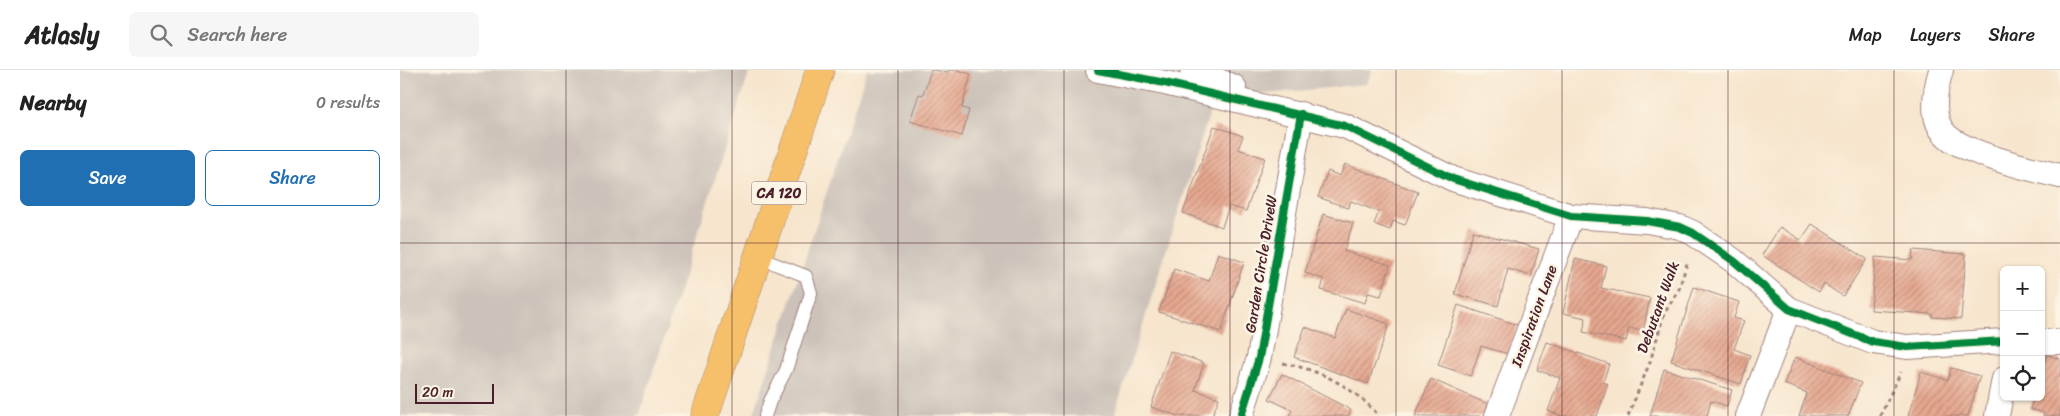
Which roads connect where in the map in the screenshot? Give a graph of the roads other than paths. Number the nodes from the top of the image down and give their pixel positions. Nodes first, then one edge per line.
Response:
1 (820, 70) edge
2 (1098, 70) edge
3 (1192, 70) edge
4 (1941, 70) edge
5 (1301, 114) junction
6 (2060, 176) edge
7 (1571, 216) junction
8 (757, 257) junction
9 (1789, 309) junction
10 (2000, 341) edge
11 (2045, 342) edge
12 (2060, 342) edge
13 (2000, 400) edge
14 (705, 416) edge
15 (765, 416) edge
16 (1242, 416) edge
17 (1497, 416) edge
18 (1748, 416) edge
19 (1997, 416) edge

1 - 8 main road, CA 120
2 - 5 street
3 - 5 street
4 - 6 street
5 - 7 street
5 - 16 street, Garden Circle DriveW
7 - 9 street
7 - 17 street, Inspiration Lane
8 - 14 main road, CA 120
8 - 15 lane
9 - 10 street
9 - 18 street
11 - 12 street
13 - 19 street

